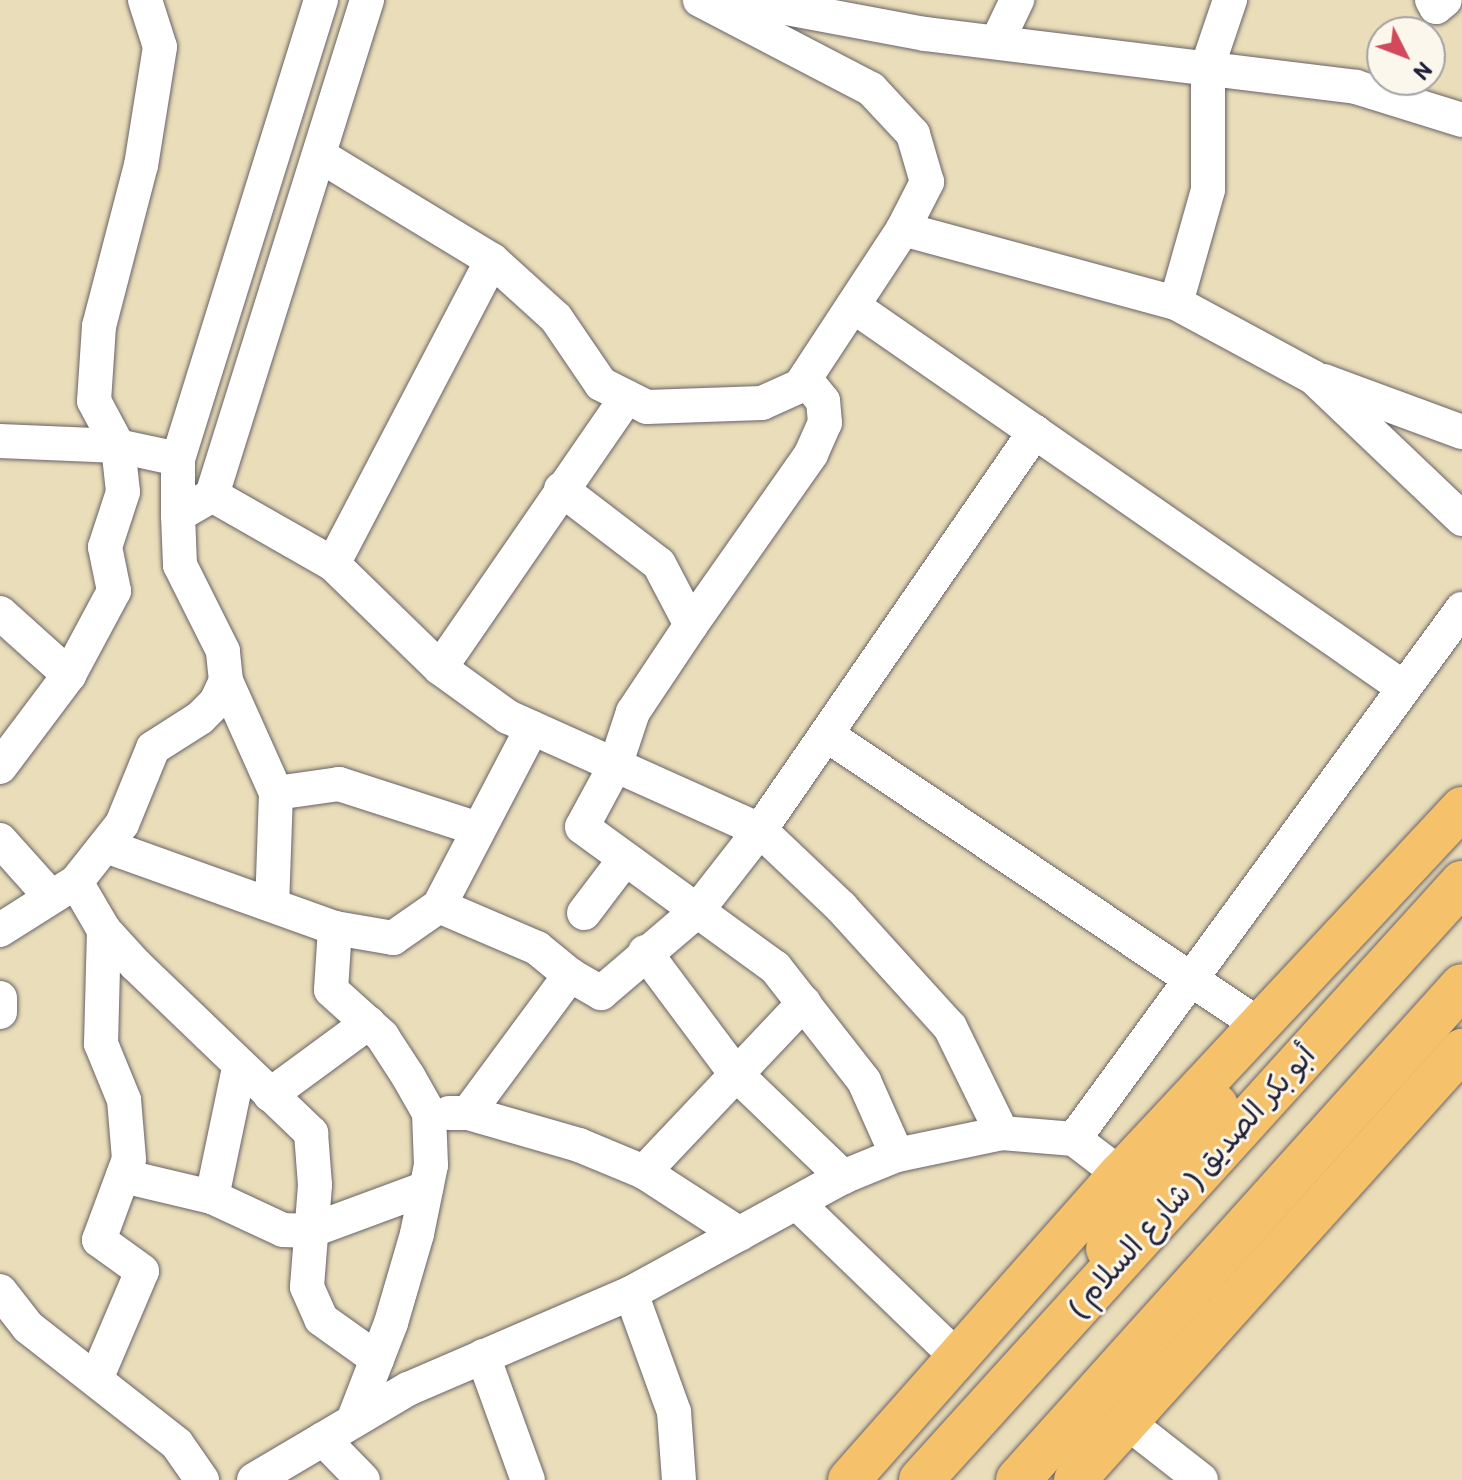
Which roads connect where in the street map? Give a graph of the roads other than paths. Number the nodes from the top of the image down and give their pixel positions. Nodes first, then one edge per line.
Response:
1 (145, 0) edge
2 (321, 0) edge
3 (367, 0) edge
4 (700, 0) edge
5 (743, 0) edge
6 (1017, 0) edge
7 (1230, 0) edge
8 (1432, 0) edge
9 (1445, 0) edge
10 (825, 7) edge
11 (997, 42) junction
12 (1208, 65) junction
13 (1462, 120) edge
14 (319, 155) junction
15 (903, 229) junction
16 (492, 260) junction
17 (1176, 303) junction
18 (853, 306) junction
19 (1313, 377) junction
20 (805, 379) junction
21 (627, 397) junction
22 (1035, 432) junction
23 (1462, 432) edge
24 (0, 441) edge
25 (118, 446) junction
26 (178, 459) junction
27 (561, 489) junction
28 (212, 495) junction
29 (178, 515) junction
30 (1462, 519) edge
31 (333, 564) junction
32 (1462, 609) edge
33 (0, 613) edge
34 (691, 625) junction
35 (440, 668) junction
36 (69, 675) junction
37 (226, 681) junction
38 (1404, 688) junction
39 (532, 728) junction
40 (827, 735) junction
41 (615, 766) junction
42 (0, 767) edge
43 (276, 793) junction
44 (1462, 808) edge
45 (478, 829) junction
46 (760, 830) junction
47 (0, 840) edge
48 (106, 846) junction
49 (625, 859) junction
50 (1462, 883) edge
51 (63, 889) junction
52 (272, 905) junction
53 (439, 906) junction
54 (696, 912) junction
55 (584, 913) dead end
56 (1355, 922) junction
57 (335, 928) junction
58 (0, 930) edge
59 (104, 930) junction
60 (645, 952) junction
61 (570, 975) junction
62 (1191, 980) junction
63 (1462, 986) edge
64 (0, 998) edge
65 (804, 1003) junction
66 (0, 1012) edge
67 (368, 1023) junction
68 (1259, 1025) junction
69 (1462, 1050) edge
70 (239, 1068) junction
71 (736, 1074) junction
72 (270, 1095) junction
73 (429, 1113) junction
74 (468, 1113) junction
75 (1002, 1133) junction
76 (1074, 1139) junction
77 (897, 1155) junction
78 (644, 1172) junction
79 (1120, 1174) junction
80 (123, 1176) junction
81 (843, 1177) junction
82 (426, 1188) junction
83 (212, 1197) junction
84 (797, 1203) junction
85 (310, 1231) junction
86 (740, 1234) junction
87 (0, 1291) edge
88 (631, 1293) junction
89 (483, 1356) junction
90 (958, 1358) junction
91 (377, 1359) junction
92 (96, 1379) junction
93 (992, 1400) junction
94 (353, 1421) junction
95 (1127, 1422) junction
96 (323, 1439) junction
97 (1050, 1445) junction
98 (202, 1480) edge
99 (254, 1480) edge
100 (363, 1480) edge
101 (528, 1480) edge
102 (679, 1480) edge
103 (849, 1480) edge
104 (921, 1480) edge
105 (1018, 1480) edge
106 (1075, 1480) edge
107 (1201, 1480) edge

1 - 25 street
2 - 26 street
3 - 14 street
4 - 15 street
5 - 10 street
6 - 11 street
7 - 12 street
8 - 9 street
10 - 11 street
11 - 12 street
12 - 13 street
12 - 17 street
14 - 16 street
14 - 28 street
15 - 17 street
15 - 18 street
16 - 21 street
16 - 31 street
17 - 19 street
18 - 20 street
18 - 22 street
19 - 23 street
19 - 30 street
20 - 21 street
20 - 34 street
21 - 27 street
22 - 38 street
22 - 40 street
24 - 25 street
25 - 26 street
25 - 36 street
26 - 29 street
27 - 34 street
27 - 35 street
28 - 29 street
28 - 31 street
29 - 37 street
31 - 35 street
32 - 38 street
33 - 36 street
34 - 41 street
35 - 39 street
36 - 42 street
37 - 43 street
37 - 48 street
38 - 62 street
39 - 41 street
39 - 45 street
40 - 46 street
40 - 62 street
41 - 46 street
41 - 49 street
43 - 45 street
43 - 52 street
44 - 56 main road
45 - 53 street
46 - 54 street
46 - 75 street
47 - 51 street
48 - 51 street
48 - 52 street
49 - 54 street
49 - 55 street
50 - 93 highway, ( شارع السلام ) أبو بكر الصديق
51 - 58 street
51 - 59 street
52 - 57 street
53 - 57 street
53 - 61 street
54 - 60 street
54 - 65 street
56 - 68 main road
56 - 93 main road
57 - 67 street
59 - 70 street
59 - 80 street
60 - 61 street
60 - 71 street
61 - 74 street
62 - 68 street
62 - 76 street
63 - 97 highway
64 - 66 street
65 - 71 street
65 - 77 street
67 - 72 street
67 - 73 street
68 - 79 main road
69 - 95 main road
69 - 97 main road
70 - 72 street
70 - 83 street
71 - 78 street
71 - 81 street
72 - 85 street
73 - 74 street
73 - 82 street
74 - 78 street
75 - 76 street
75 - 77 street
76 - 79 street
77 - 81 street
78 - 86 street
79 - 90 main road
80 - 83 street
80 - 92 street
81 - 84 street
82 - 85 street
82 - 91 street
83 - 85 street
84 - 86 street
84 - 90 street
85 - 91 street
86 - 88 street
87 - 92 street
88 - 89 street
88 - 102 street
89 - 94 street
89 - 101 street
90 - 103 main road
91 - 94 street
92 - 98 street
93 - 104 highway, ( شارع السلام ) أبو بكر الصديق
94 - 96 street
95 - 106 main road
95 - 107 street
96 - 99 street
96 - 100 street
97 - 105 highway

